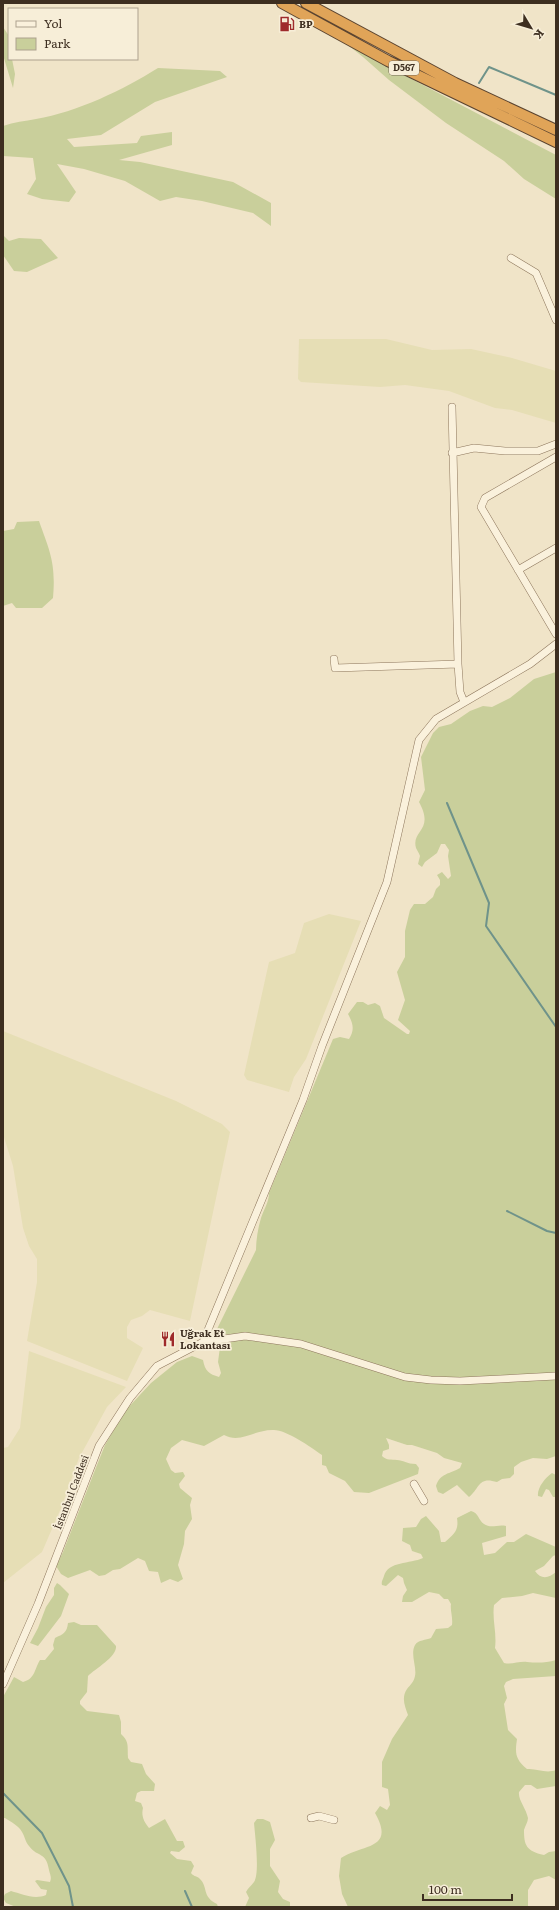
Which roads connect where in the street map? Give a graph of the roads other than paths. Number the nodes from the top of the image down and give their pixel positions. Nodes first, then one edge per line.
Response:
1 (282, 3) edge
2 (306, 3) edge
3 (534, 119) junction
4 (556, 126) edge
5 (528, 130) junction
6 (556, 130) edge
7 (556, 142) edge
8 (556, 147) edge
9 (511, 258) dead end
10 (556, 320) edge
11 (452, 407) dead end
12 (556, 444) edge
13 (452, 453) junction
14 (556, 457) edge
15 (556, 548) edge
16 (518, 570) junction
17 (556, 634) edge
18 (556, 644) edge
19 (334, 659) dead end
20 (458, 664) junction
21 (464, 702) junction
22 (203, 1342) junction
23 (556, 1376) edge
24 (414, 1484) dead end
25 (424, 1501) dead end
26 (3, 1684) edge
27 (311, 1818) dead end
28 (334, 1820) dead end

1 - 5 highway, D567
2 - 3 highway, D567
3 - 4 highway
3 - 6 highway, D567
5 - 7 highway, D567
5 - 8 highway
9 - 10 street
11 - 13 street
12 - 13 street
13 - 20 street
14 - 16 street
15 - 16 street
16 - 17 street
18 - 21 street
19 - 20 street
20 - 21 street
21 - 22 street
22 - 23 street, İstanbul Caddesi
22 - 26 street, İstanbul Caddesi
24 - 25 street
27 - 28 street

